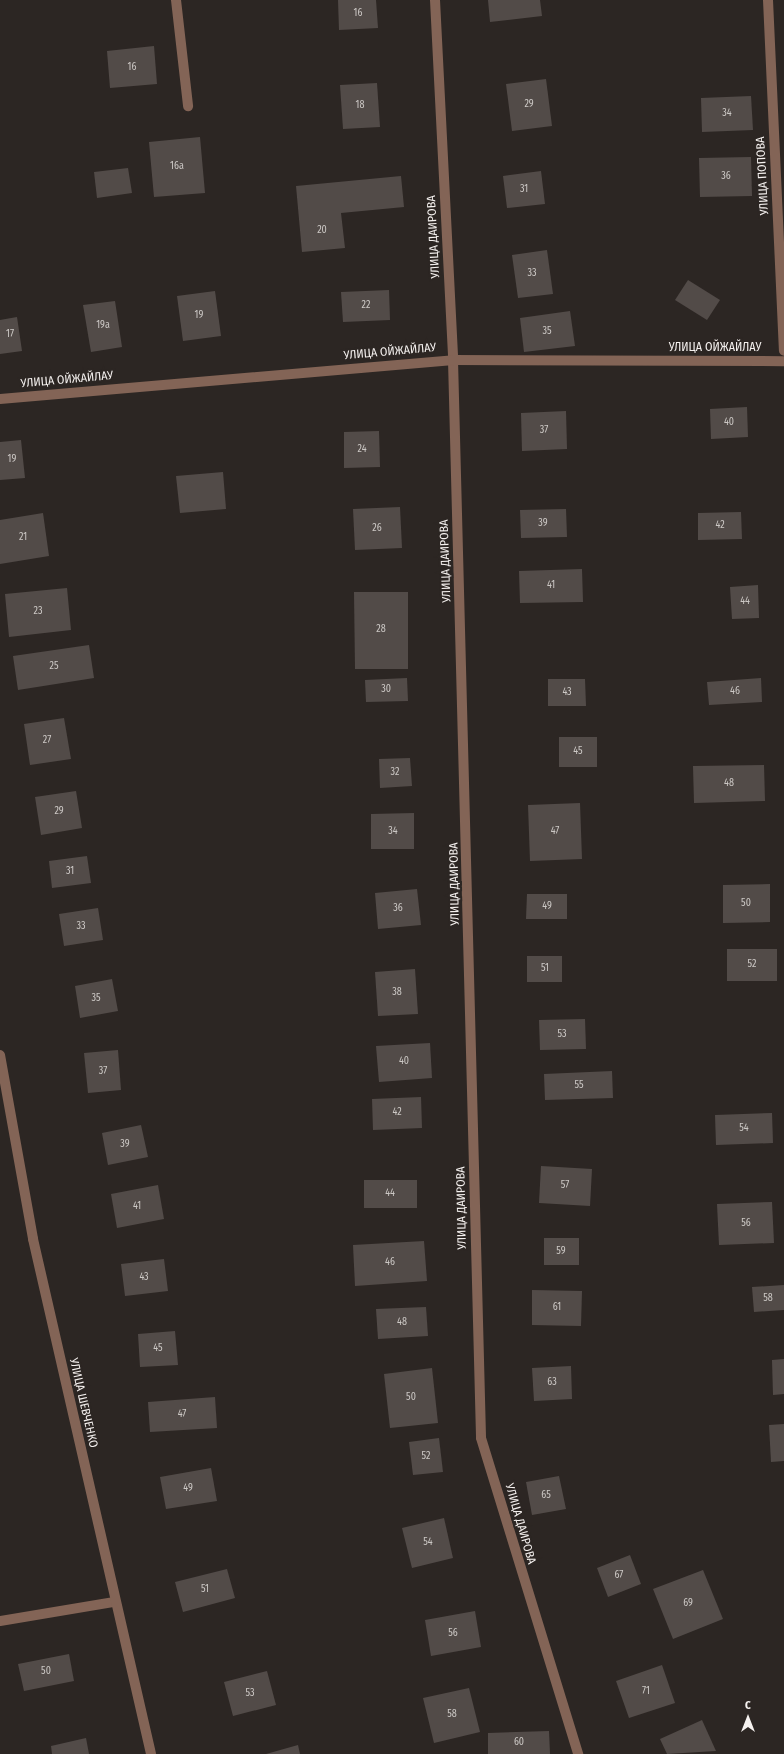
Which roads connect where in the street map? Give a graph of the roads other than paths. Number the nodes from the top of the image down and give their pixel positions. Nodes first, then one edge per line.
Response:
1 (176, 0) edge
2 (435, 0) edge
3 (768, 0) edge
4 (188, 106) dead end
5 (784, 352) edge
6 (453, 360) junction
7 (784, 361) edge
8 (0, 399) edge
9 (0, 1055) edge
10 (114, 1602) junction
11 (0, 1621) edge
12 (151, 1754) edge
13 (578, 1754) edge

1 - 4 street
2 - 6 street, УЛИЦА ДАИРОВА
3 - 5 street, УЛИЦА ПОПОВА
6 - 7 street, УЛИЦА ОЙЖАЙЛАУ
6 - 8 street, УЛИЦА ОЙЖАЙЛАУ
6 - 13 street, УЛИЦА ДАИРОВА
9 - 10 street, УЛИЦА ШЕВЧЕНКО
10 - 11 street
10 - 12 street, УЛИЦА ШЕВЧЕНКО

